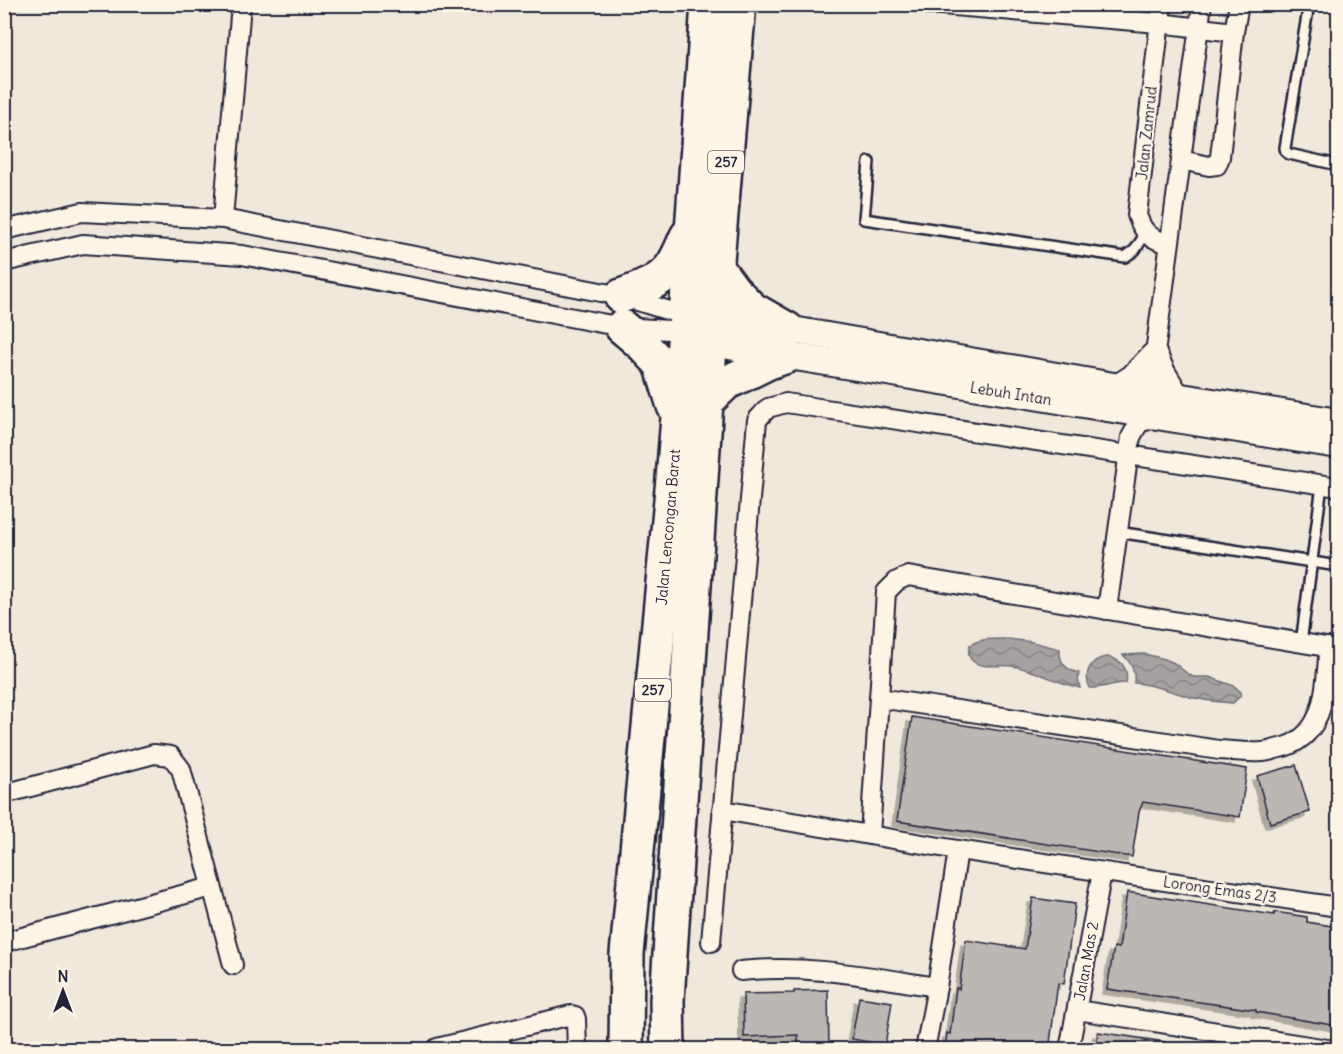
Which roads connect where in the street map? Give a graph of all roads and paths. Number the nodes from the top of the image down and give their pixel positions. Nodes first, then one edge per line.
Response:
1 (241, 4) edge
2 (739, 4) edge
3 (929, 4) edge
4 (1162, 4) edge
5 (1202, 4) edge
6 (1239, 4) edge
7 (1309, 4) edge
8 (702, 12) edge
9 (1159, 23) junction
10 (1199, 28) junction
11 (1234, 32) junction
12 (1180, 160) junction
13 (869, 162) dead end
14 (1338, 165) edge
15 (223, 219) junction
16 (692, 225) junction
17 (4, 230) edge
18 (1146, 233) junction
19 (1169, 243) junction
20 (4, 262) edge
21 (717, 268) junction
22 (621, 312) junction
23 (699, 327) junction
24 (787, 342) junction
25 (1155, 357) junction
26 (1150, 392) junction
27 (1176, 396) junction
28 (1113, 398) junction
29 (706, 402) junction
30 (1160, 417) junction
31 (678, 422) junction
32 (1338, 422) edge
33 (1131, 436) junction
34 (1338, 445) edge
35 (1128, 455) junction
36 (1330, 486) edge
37 (1118, 532) junction
38 (1312, 562) junction
39 (1338, 566) edge
40 (1107, 610) junction
41 (1301, 643) junction
42 (1334, 648) edge
43 (879, 698) junction
44 (4, 794) edge
45 (722, 810) junction
46 (870, 835) junction
47 (958, 849) junction
48 (1102, 872) junction
49 (212, 886) junction
50 (1338, 907) edge
51 (4, 942) edge
52 (711, 942) dead end
53 (233, 965) dead end
54 (741, 971) dead end
55 (937, 987) junction
56 (1077, 1010) junction
57 (504, 1031) junction
58 (435, 1049) edge
59 (505, 1050) edge
60 (577, 1050) edge
61 (626, 1050) edge
62 (668, 1050) edge
63 (925, 1050) edge
64 (1069, 1050) edge
65 (1334, 1050) edge

1 - 15 street
2 - 21 highway, Jalan Lencongan Barat / 257
3 - 9 street
4 - 9 street, Jalan Zamrud
5 - 10 street
6 - 11 street
7 - 14 lane
8 - 16 highway, Jalan Lencongan Barat / 257
9 - 10 street
9 - 18 street, Jalan Zamrud
10 - 11 street
10 - 12 street
11 - 12 street
12 - 19 street
13 - 18 lane
15 - 17 street
15 - 22 street
16 - 22 highway
16 - 23 highway, Jalan Lencongan Barat / 257
18 - 19 street
19 - 25 street
20 - 22 street
21 - 23 highway, Jalan Lencongan Barat / 257
21 - 24 highway
22 - 23 street
22 - 23 street
22 - 31 highway
23 - 24 main road, Lebuh Intan
23 - 29 highway, Jalan Lencongan Barat / 257
23 - 31 highway, Jalan Lencongan Barat / 257
24 - 28 main road, Lebuh Intan
24 - 29 highway
25 - 26 street
25 - 27 main road
25 - 28 main road
26 - 27 main road, Lebuh Intan
26 - 28 main road, Lebuh Intan
27 - 32 main road, Lebuh Intan
28 - 30 main road, Lebuh Intan
28 - 33 street
29 - 62 highway, Jalan Lencongan Barat / 257
30 - 33 street
30 - 34 main road, Lebuh Intan
31 - 61 highway, Jalan Lencongan Barat / 257
33 - 35 street
35 - 36 street
35 - 37 street
35 - 45 street
36 - 38 lane
37 - 38 lane
37 - 40 street
38 - 39 lane
38 - 41 lane
40 - 41 street
40 - 43 street
41 - 42 street
42 - 43 street
43 - 46 street
44 - 49 street
45 - 46 street, Lorong Emas 2/3
45 - 52 street
46 - 47 street, Lorong Emas 2/3
47 - 48 street, Lorong Emas 2/3
47 - 55 street
48 - 50 street, Lorong Emas 2/3
48 - 56 street, Jalan Mas 2
49 - 51 street
49 - 53 street
54 - 55 street
55 - 63 street
56 - 64 street, Jalan Mas 2
56 - 65 street
57 - 58 street
57 - 59 lane
57 - 60 street

